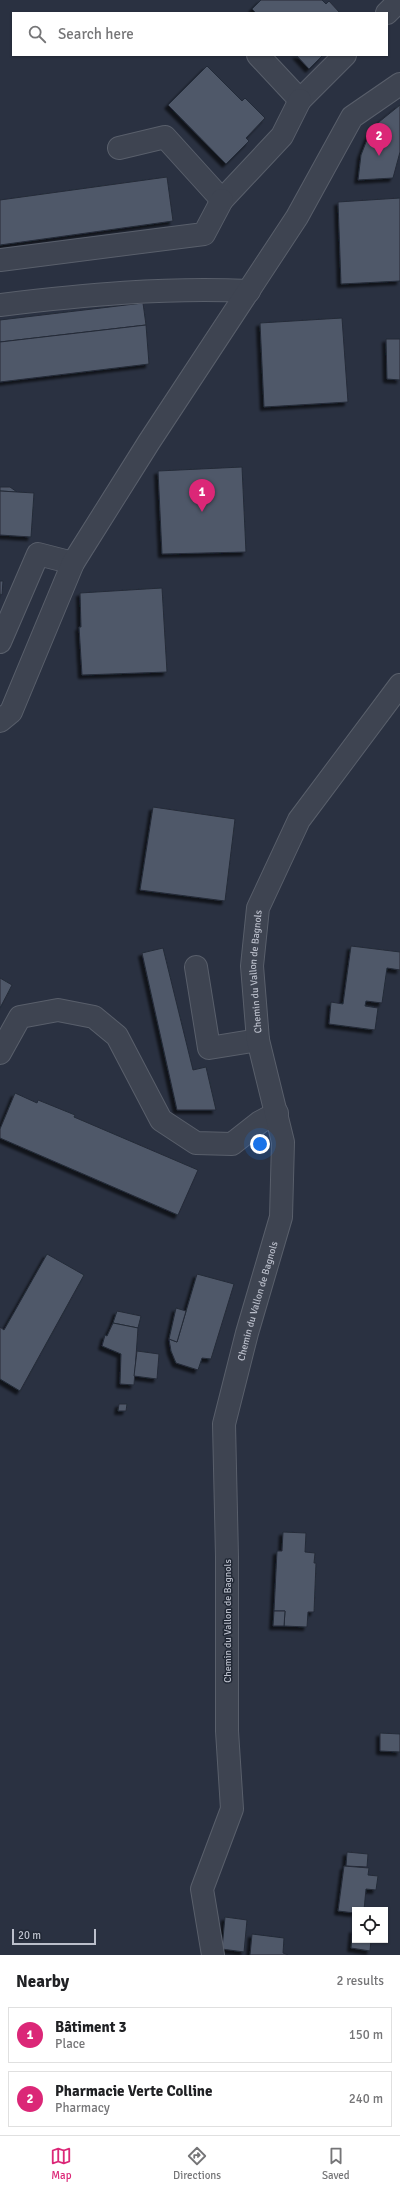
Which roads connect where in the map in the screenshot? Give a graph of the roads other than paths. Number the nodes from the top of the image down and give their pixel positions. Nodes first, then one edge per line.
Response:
1 (259, 56) edge
2 (344, 56) edge
3 (400, 84) edge
4 (300, 100) junction
5 (119, 148) dead end
6 (222, 200) junction
7 (0, 260) edge
8 (249, 291) junction
9 (0, 305) edge
10 (73, 563) junction
11 (0, 642) edge
12 (400, 685) edge
13 (0, 721) edge
14 (196, 967) dead end
15 (258, 1040) junction
16 (0, 1053) edge
17 (277, 1113) junction
18 (213, 1955) edge

1 - 4 street
2 - 4 street
3 - 8 street
4 - 6 street
5 - 6 street
6 - 7 street
8 - 9 street
8 - 10 street
10 - 11 street
10 - 13 street
12 - 15 street, Chemin du Vallon de Bagnols
14 - 15 street
15 - 17 street, Chemin du Vallon de Bagnols
16 - 17 street
17 - 18 street, Chemin du Vallon de Bagnols

